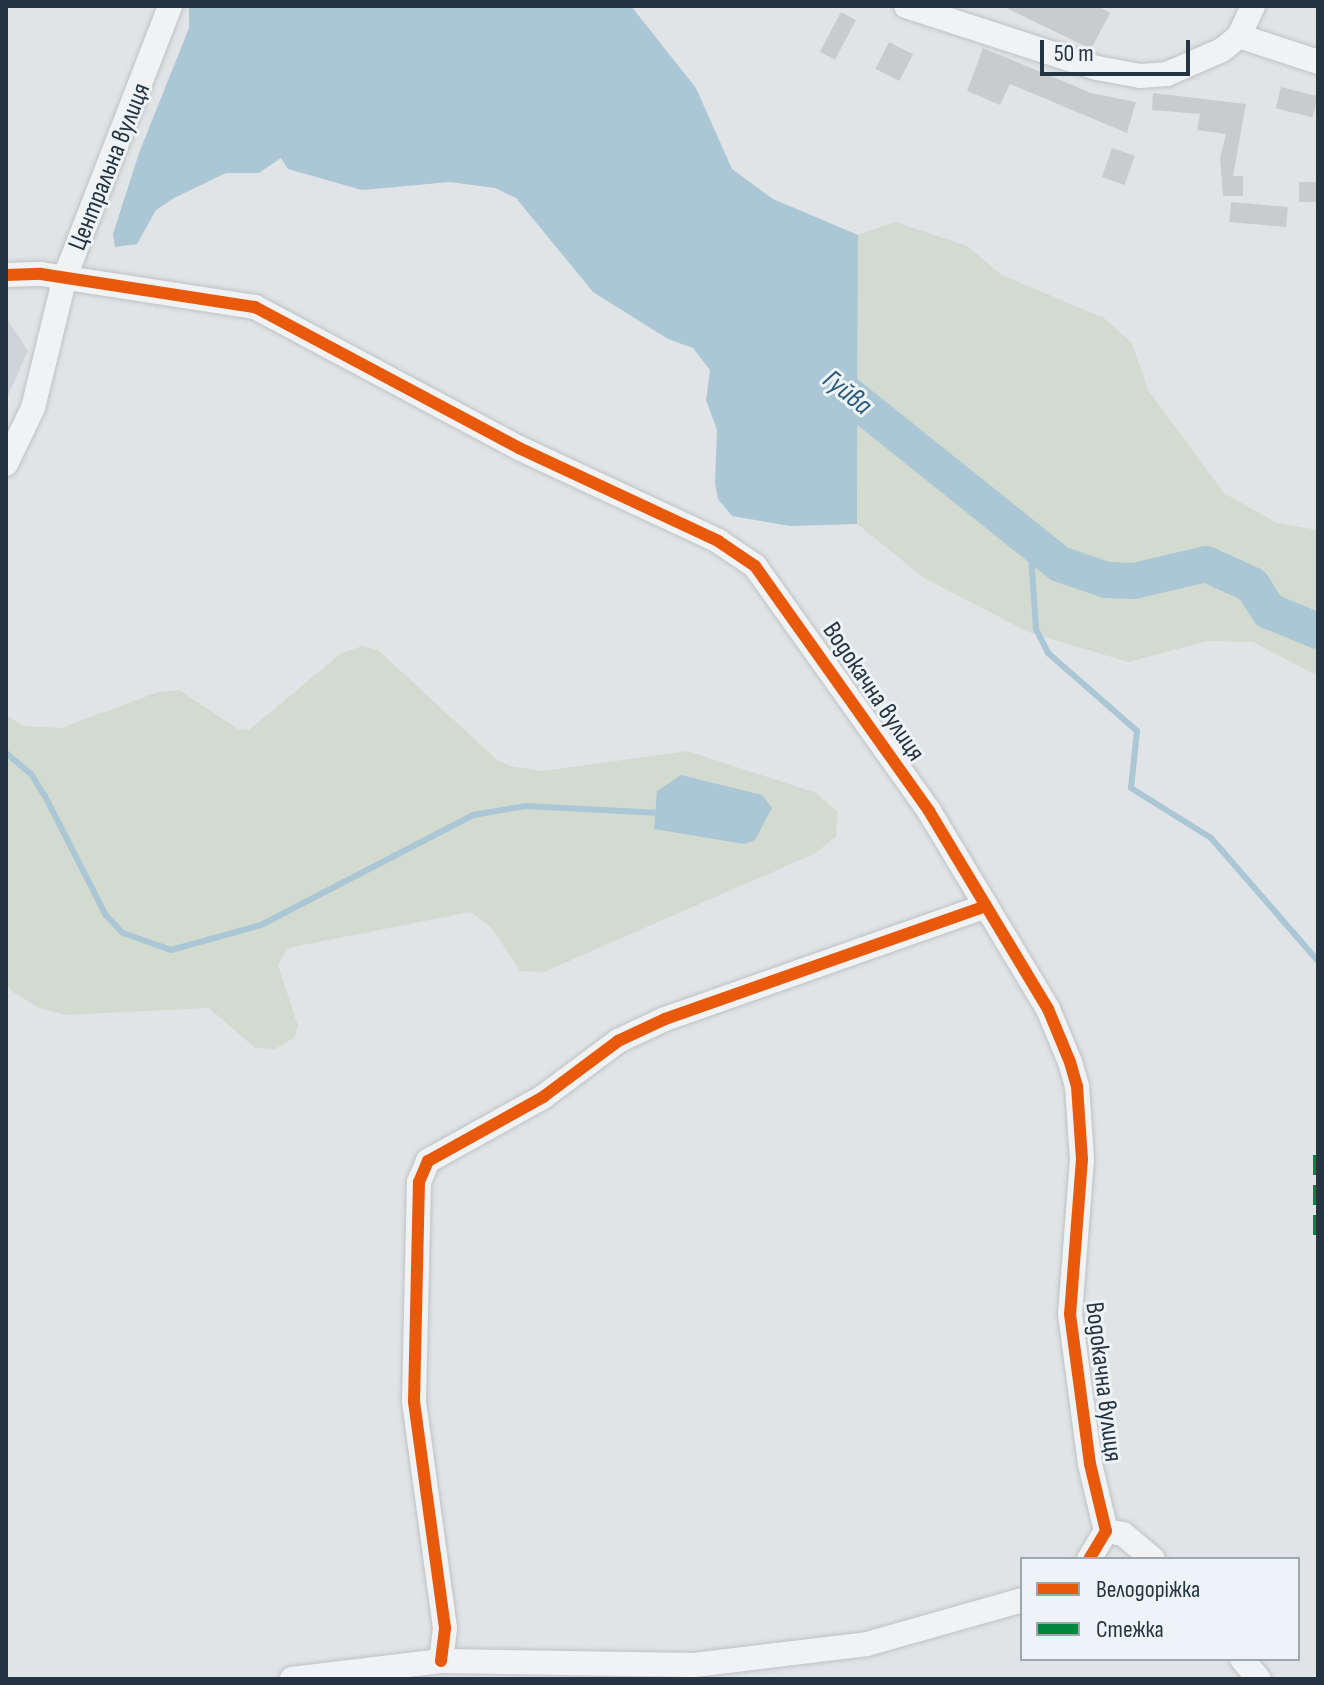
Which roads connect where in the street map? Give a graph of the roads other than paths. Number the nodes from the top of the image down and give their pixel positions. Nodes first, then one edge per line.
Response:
1 (170, 6) edge
2 (906, 6) edge
3 (1253, 6) edge
4 (1239, 36) junction
5 (1318, 62) edge
6 (6, 275) edge
7 (65, 277) junction
8 (6, 464) edge
9 (986, 906) junction
10 (1106, 1531) junction
11 (1090, 1557) edge
12 (1151, 1557) edge
13 (1020, 1601) edge
14 (441, 1661) junction
15 (1244, 1661) edge
16 (292, 1679) edge
17 (1259, 1679) edge

1 - 7 street, Центральна вулиця
2 - 4 street
3 - 4 street
4 - 5 street
6 - 7 street, Водокачна вулиця
7 - 8 street, Центральна вулиця
7 - 9 street, Водокачна вулиця
9 - 10 street, Водокачна вулиця
9 - 14 street
10 - 11 street
10 - 12 street
13 - 14 street
14 - 16 street
15 - 17 street

